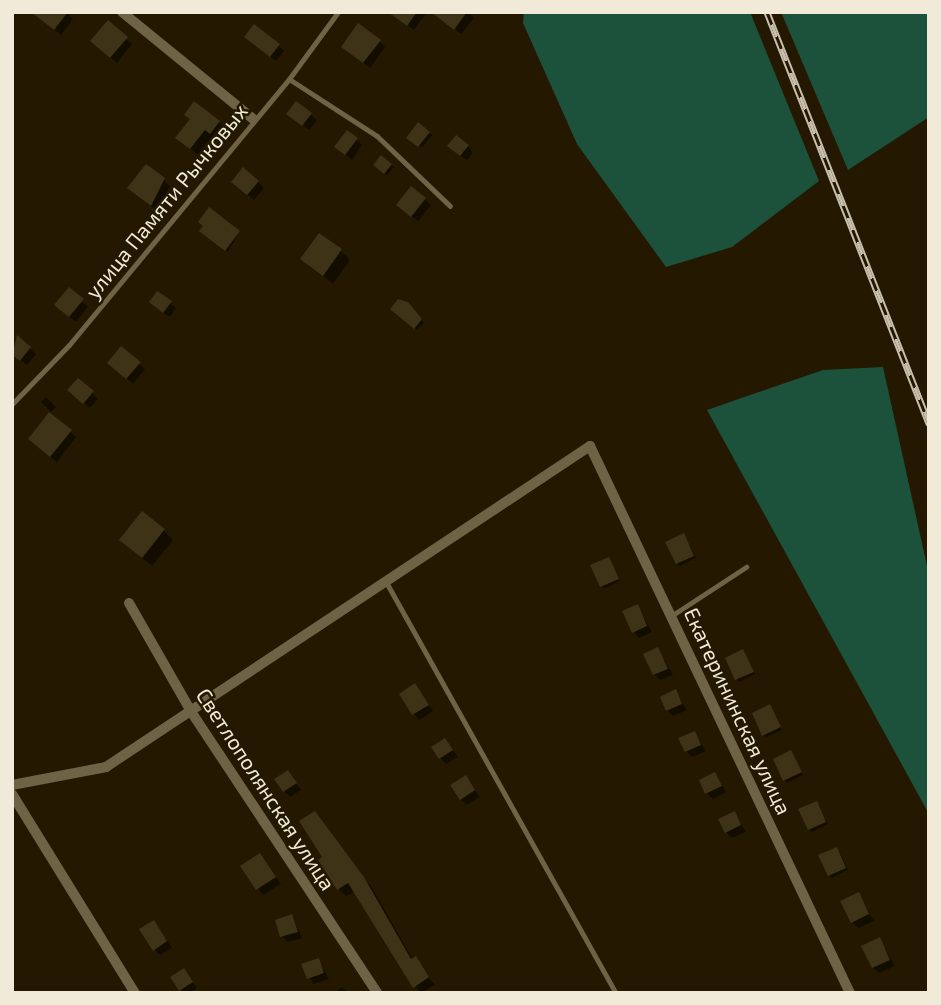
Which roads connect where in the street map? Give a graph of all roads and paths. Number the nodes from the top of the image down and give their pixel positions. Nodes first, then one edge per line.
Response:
1 (122, 12) edge
2 (338, 12) edge
3 (289, 79) junction
4 (253, 119) junction
5 (450, 206) dead end
6 (12, 404) edge
7 (746, 567) dead end
8 (386, 582) junction
9 (129, 603) dead end
10 (671, 616) junction
11 (192, 713) junction
12 (12, 785) edge
13 (12, 794) edge
14 (135, 993) edge
15 (377, 993) edge
16 (616, 993) edge
17 (850, 993) edge

1 - 4 street
2 - 3 lane, улица Памяти Рычковых
3 - 4 lane, улица Памяти Рычковых
3 - 5 lane
4 - 6 lane, улица Памяти Рычковых
7 - 10 lane
8 - 10 street, Екатерининская улица
8 - 11 street
8 - 16 lane
9 - 11 street, Светлополянская улица
10 - 17 street, Екатерининская улица
11 - 12 street
11 - 15 street, Светлополянская улица
13 - 14 street

